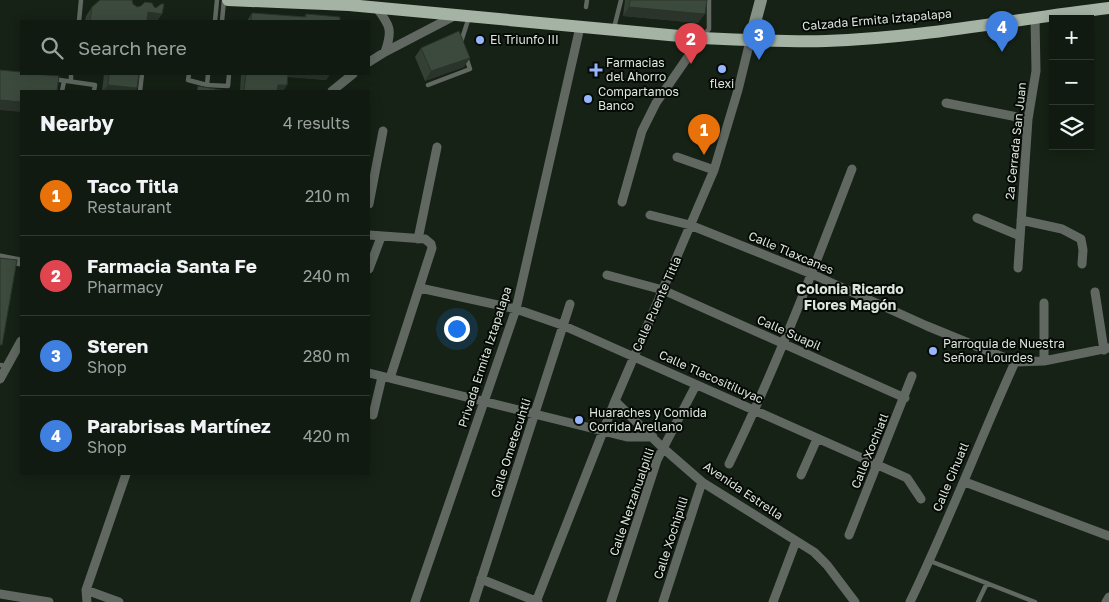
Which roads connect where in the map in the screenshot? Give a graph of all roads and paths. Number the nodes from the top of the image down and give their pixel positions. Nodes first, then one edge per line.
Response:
1 (81, 0) edge
2 (217, 0) edge
3 (224, 0) edge
4 (228, 0) edge
5 (337, 0) edge
6 (587, 0) edge
7 (622, 0) edge
8 (709, 0) edge
9 (761, 0) edge
10 (267, 1) edge
11 (349, 5) junction
12 (586, 7) dead end
13 (376, 8) junction
14 (1109, 8) edge
15 (456, 15) junction
16 (470, 16) junction
17 (1035, 17) junction
18 (79, 20) edge
19 (215, 20) edge
20 (222, 20) edge
21 (580, 27) junction
22 (614, 29) junction
23 (701, 38) junction
24 (750, 40) junction
25 (385, 52) junction
26 (370, 61) edge
27 (72, 75) edge
28 (142, 75) edge
29 (189, 75) edge
30 (208, 75) edge
31 (229, 75) edge
32 (352, 75) edge
33 (46, 78) edge
34 (64, 81) junction
35 (70, 81) junction
36 (206, 85) junction
37 (428, 85) dead end
38 (62, 90) edge
39 (94, 90) edge
40 (140, 90) edge
41 (333, 90) edge
42 (946, 103) dead end
43 (1028, 119) junction
44 (383, 131) dead end
45 (437, 147) dead end
46 (677, 156) dead end
47 (852, 169) dead end
48 (714, 170) junction
49 (370, 199) edge
50 (622, 202) dead end
51 (650, 215) dead end
52 (977, 218) dead end
53 (1020, 220) junction
54 (690, 225) junction
55 (370, 235) edge
56 (1020, 236) junction
57 (380, 237) junction
58 (418, 239) junction
59 (0, 258) edge
60 (20, 262) edge
61 (1082, 264) dead end
62 (370, 267) edge
63 (1018, 268) dead end
64 (812, 274) junction
65 (607, 275) dead end
66 (420, 288) junction
67 (663, 290) junction
68 (1095, 292) dead end
69 (1044, 303) dead end
70 (570, 304) dead end
71 (516, 309) junction
72 (562, 325) junction
73 (20, 342) edge
74 (783, 344) junction
75 (1106, 349) edge
76 (634, 356) junction
77 (1044, 361) junction
78 (1015, 362) junction
79 (4, 365) edge
80 (370, 373) edge
81 (912, 376) dead end
82 (386, 378) junction
83 (0, 379) edge
84 (696, 385) junction
85 (905, 398) junction
86 (484, 401) junction
87 (615, 401) junction
88 (755, 410) junction
89 (372, 415) dead end
90 (535, 415) junction
91 (603, 431) junction
92 (652, 437) junction
93 (817, 439) junction
94 (663, 448) junction
95 (729, 464) dead end
96 (878, 465) junction
97 (126, 475) edge
98 (801, 475) dead end
99 (702, 482) junction
100 (965, 482) junction
101 (921, 499) dead end
102 (849, 535) dead end
103 (1109, 536) edge
104 (796, 541) junction
105 (930, 561) junction
106 (481, 579) junction
107 (986, 582) junction
108 (86, 590) junction
109 (0, 594) edge
110 (1109, 597) edge
111 (49, 602) edge
112 (87, 602) edge
113 (120, 602) edge
114 (415, 602) edge
115 (474, 602) edge
116 (537, 602) edge
117 (611, 602) edge
118 (663, 602) edge
119 (773, 602) edge
120 (855, 602) edge
121 (910, 602) edge
122 (978, 602) edge
123 (1036, 602) edge
124 (1106, 602) edge

1 - 18 lane
2 - 19 lane
3 - 20 lane
4 - 10 main road, Calzada Ermita Iztapalapa
5 - 11 main road
6 - 12 lane
7 - 22 lane
8 - 23 lane
9 - 24 street, Calle Puente Titla
10 - 11 main road, Calzada Ermita Iztapalapa
11 - 13 main road, Calzada Ermita Iztapalapa
13 - 15 main road, Calzada Ermita Iztapalapa
13 - 25 street
14 - 17 main road, Calzada Ermita Iztapalapa
15 - 16 main road, Calzada Ermita Iztapalapa
15 - 25 street
16 - 21 main road, Calzada Ermita Iztapalapa
16 - 37 lane
17 - 24 main road, Calzada Ermita Iztapalapa
17 - 43 street, 2ª Cerrada San Juan
21 - 22 main road, Calzada Ermita Iztapalapa
21 - 71 street, Privada Ermita Iztapalapa
22 - 23 main road, Calzada Ermita Iztapalapa
23 - 24 main road, Calzada Ermita Iztapalapa
23 - 50 street
24 - 48 street, Calle Puente Titla
25 - 26 street
27 - 35 lane
28 - 40 lane
29 - 36 lane
30 - 36 lane
31 - 36 lane
32 - 41 street
33 - 34 lane
34 - 35 lane
34 - 38 lane
35 - 39 lane
42 - 43 street
43 - 53 street, 2ª Cerrada San Juan
44 - 49 street
45 - 58 street
46 - 48 street
47 - 64 street
48 - 54 street, Calle Puente Titla
51 - 54 street, Calle Tlaxcanes
52 - 56 street
53 - 56 street, 2ª Cerrada San Juan
53 - 61 street
54 - 64 street, Calle Tlaxcanes
54 - 67 street, Calle Puente Titla
55 - 57 street
56 - 63 street, 2ª Cerrada San Juan
57 - 58 street
57 - 62 street
58 - 66 street
59 - 60 street
64 - 74 street
64 - 78 street, Calle Tlaxcanes
65 - 67 street, Calle Suapil
66 - 71 street, Calle Tlacositiluyac
66 - 82 street
67 - 74 street, Calle Suapil
67 - 76 street, Calle Puente Titla
68 - 75 street
69 - 77 street
70 - 72 street, Calle Ometecuhtli
71 - 72 street, Calle Tlacositiluyac
71 - 86 street, Privada Ermita Iztapalapa
72 - 76 street, Calle Tlacositiluyac
72 - 90 street, Calle Ometecuhtli
73 - 79 street
74 - 85 street, Calle Suapil
74 - 88 street
75 - 77 street, Calle Tlaxcanes
76 - 84 street, Calle Tlacositiluyac
76 - 87 street, Calle Puente Titla
77 - 78 street, Calle Tlaxcanes
78 - 100 street, Calle Cihuatl
79 - 83 street
80 - 82 street
81 - 85 street, Calle Xochiatl
82 - 86 street
82 - 89 street
84 - 88 street, Calle Tlacositiluyac
84 - 94 street, Calle Netzahualpilli
85 - 96 street, Calle Xochiatl
86 - 90 street
86 - 114 street, Privada Ermita Iztapalapa
87 - 91 street, Calle Puente Titla
87 - 92 street, Avenida Estrella
88 - 93 street, Calle Tlacositiluyac
88 - 95 street
90 - 91 street
90 - 106 street, Calle Ometecuhtli
91 - 92 street
91 - 116 street, Calle Puente Titla
92 - 94 street, Avenida Estrella
93 - 96 street, Calle Tlacositiluyac
93 - 98 street
94 - 99 street, Avenida Estrella
94 - 117 street, Calle Netzahualpilli
96 - 101 street, Calle Tlacositiluyac
96 - 102 street, Calle Xochiatl
97 - 108 street
99 - 104 street, Avenida Estrella
99 - 118 street, Calle Xochipilli
100 - 103 street
100 - 105 street, Calle Cihuatl
104 - 119 street
104 - 120 street, Avenida Estrella
105 - 107 lane
105 - 121 street, Calle Cihuatl
106 - 115 street, Calle Ometecuhtli
106 - 116 street
107 - 122 lane
107 - 123 lane
108 - 112 street
108 - 113 street
109 - 111 street
110 - 124 street

